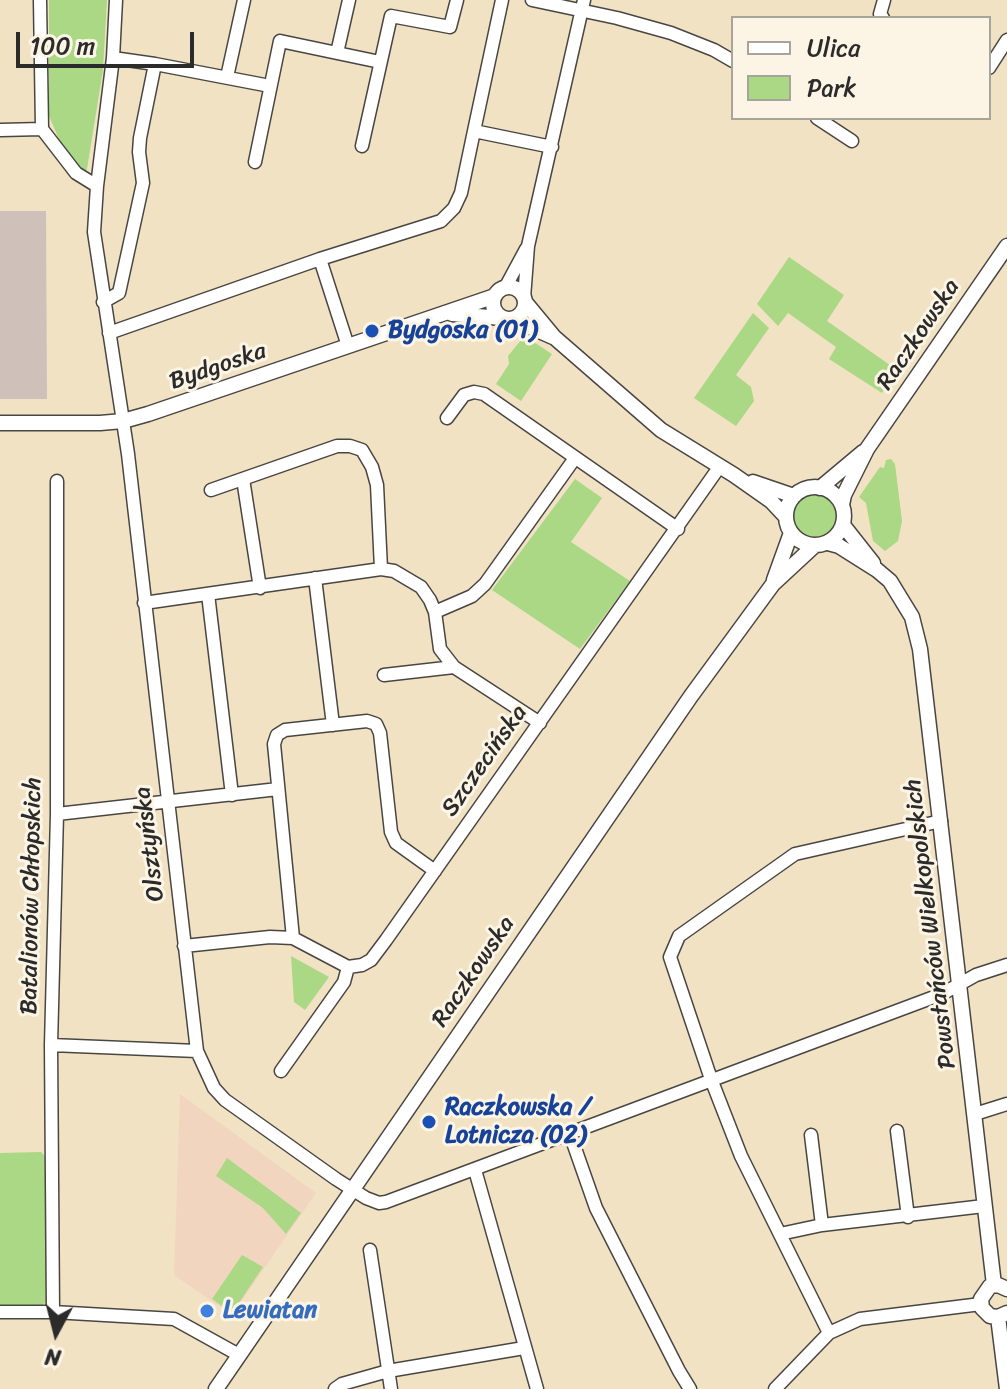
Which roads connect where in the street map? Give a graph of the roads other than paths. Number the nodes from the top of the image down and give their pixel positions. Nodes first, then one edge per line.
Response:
1 (40, 0) edge
2 (116, 0) edge
3 (244, 0) edge
4 (349, 0) edge
5 (457, 0) edge
6 (502, 0) edge
7 (532, 0) edge
8 (583, 5) edge
9 (1007, 40) edge
10 (337, 53) junction
11 (113, 58) junction
12 (731, 60) edge
13 (380, 62) junction
14 (155, 64) junction
15 (991, 65) edge
16 (227, 77) junction
17 (270, 86) junction
18 (820, 120) edge
19 (42, 129) junction
20 (0, 130) edge
21 (474, 131) junction
22 (852, 141) dead end
23 (362, 146) dead end
24 (552, 147) junction
25 (255, 162) dead end
26 (97, 186) junction
27 (528, 246) junction
28 (1007, 246) edge
29 (320, 259) junction
30 (500, 292) junction
31 (525, 300) junction
32 (103, 302) junction
33 (443, 314) junction
34 (507, 318) junction
35 (109, 333) junction
36 (554, 337) junction
37 (348, 346) junction
38 (447, 418) dead end
39 (123, 421) junction
40 (0, 423) edge
41 (867, 449) junction
42 (575, 458) junction
43 (720, 466) junction
44 (734, 475) junction
45 (243, 479) junction
46 (57, 481) dead end
47 (820, 488) junction
48 (211, 490) dead end
49 (794, 496) junction
50 (842, 505) junction
51 (786, 517) junction
52 (843, 525) junction
53 (678, 529) junction
54 (791, 533) junction
55 (821, 544) junction
56 (381, 569) junction
57 (877, 570) junction
58 (315, 578) junction
59 (773, 584) junction
60 (260, 588) junction
61 (208, 594) junction
62 (144, 603) junction
63 (435, 612) junction
64 (454, 667) junction
65 (384, 675) dead end
66 (540, 723) junction
67 (333, 725) junction
68 (278, 789) junction
69 (232, 795) junction
70 (167, 801) junction
71 (57, 814) junction
72 (941, 821) junction
73 (435, 871) junction
74 (293, 938) junction
75 (184, 946) junction
76 (1007, 965) edge
77 (348, 967) junction
78 (960, 983) junction
79 (51, 1045) junction
80 (197, 1051) junction
81 (281, 1071) dead end
82 (711, 1079) junction
83 (1007, 1104) edge
84 (975, 1114) junction
85 (897, 1131) dead end
86 (570, 1134) junction
87 (811, 1135) dead end
88 (475, 1170) junction
89 (351, 1189) junction
90 (984, 1206) junction
91 (908, 1217) junction
92 (822, 1225) junction
93 (780, 1234) junction
94 (370, 1250) dead end
95 (1001, 1287) edge
96 (981, 1304) junction
97 (0, 1312) edge
98 (53, 1312) junction
99 (1002, 1315) edge
100 (829, 1333) junction
101 (524, 1348) junction
102 (239, 1355) junction
103 (388, 1371) junction
104 (216, 1389) edge
105 (335, 1389) edge
106 (391, 1389) edge
107 (537, 1389) edge
108 (690, 1389) edge
109 (775, 1389) edge
110 (1007, 1389) edge

1 - 19 street
2 - 11 street, Olsztyńska
3 - 16 street
4 - 10 street
5 - 13 street
6 - 21 street
7 - 8 street
8 - 12 street
8 - 24 street
9 - 15 street
10 - 13 street
10 - 17 street
11 - 14 street
11 - 26 street, Olsztyńska
13 - 23 street
14 - 16 street
14 - 32 street
16 - 17 street
17 - 25 street
18 - 22 street
19 - 20 street
19 - 26 street
21 - 24 street
21 - 29 street
24 - 27 street
26 - 32 street, Olsztyńska
27 - 30 street
27 - 31 street
28 - 41 street, Raczkowska
29 - 35 street
29 - 37 street
30 - 31 street
30 - 33 street, Bydgoska
30 - 34 street
31 - 34 street
31 - 36 street, Bydgoska
32 - 35 street, Olsztyńska
33 - 34 street, Bydgoska
33 - 37 street, Bydgoska
34 - 36 street, Bydgoska
35 - 39 street, Olsztyńska
36 - 43 street, Bydgoska
37 - 39 street, Bydgoska
38 - 42 street
39 - 40 street, Bydgoska
39 - 62 street, Olsztyńska
41 - 47 street, Raczkowska
41 - 50 street, Raczkowska
42 - 53 street
42 - 63 street
43 - 44 street, Bydgoska
43 - 53 street, Szczecińska
44 - 49 street, Bydgoska
44 - 51 street, Bydgoska
45 - 48 street
45 - 56 street
45 - 60 street
46 - 71 street, Batalionów Chłopskich
47 - 49 street
47 - 50 street
49 - 51 street
50 - 52 street
51 - 54 street
52 - 55 street
52 - 57 street, Powstańców Wielkopolskich
53 - 66 street, Szczecińska
54 - 55 street
54 - 59 street, Raczkowska
55 - 57 street, Powstańców Wielkopolskich
55 - 59 street, Raczkowska
56 - 58 street
56 - 63 street
57 - 72 street, Powstańców Wielkopolskich
58 - 60 street
58 - 67 street
59 - 89 street, Raczkowska
60 - 61 street
61 - 62 street
61 - 69 street
62 - 70 street, Olsztyńska
63 - 64 street
64 - 65 street
64 - 66 street
66 - 73 street, Szczecińska
67 - 68 street
67 - 73 street
68 - 69 street
68 - 74 street
69 - 70 street
70 - 71 street
70 - 75 street, Olsztyńska
71 - 79 street, Batalionów Chłopskich
72 - 78 street, Powstańców Wielkopolskich
72 - 82 street
73 - 77 street, Szczecińska
74 - 75 street
74 - 77 street
75 - 80 street, Olsztyńska
76 - 78 street, Olsztyńska
77 - 81 street
78 - 82 street, Olsztyńska
78 - 84 street, Powstańców Wielkopolskich
79 - 80 street
79 - 98 street, Batalionów Chłopskich
80 - 89 street, Olsztyńska
82 - 86 street, Olsztyńska
82 - 93 street
83 - 84 street
84 - 90 street, Powstańców Wielkopolskich
85 - 91 street
86 - 88 street, Olsztyńska
86 - 108 street
87 - 92 street
88 - 89 street, Olsztyńska
88 - 101 street
89 - 102 street, Raczkowska
90 - 91 street
90 - 95 street, Powstańców Wielkopolskich
91 - 92 street
92 - 93 street
93 - 100 street
94 - 103 street
95 - 96 street
96 - 99 street
96 - 100 street
97 - 98 street
98 - 102 street
99 - 110 street
100 - 109 street
101 - 103 street
101 - 107 street
102 - 104 street, Raczkowska
103 - 105 street
103 - 106 street

